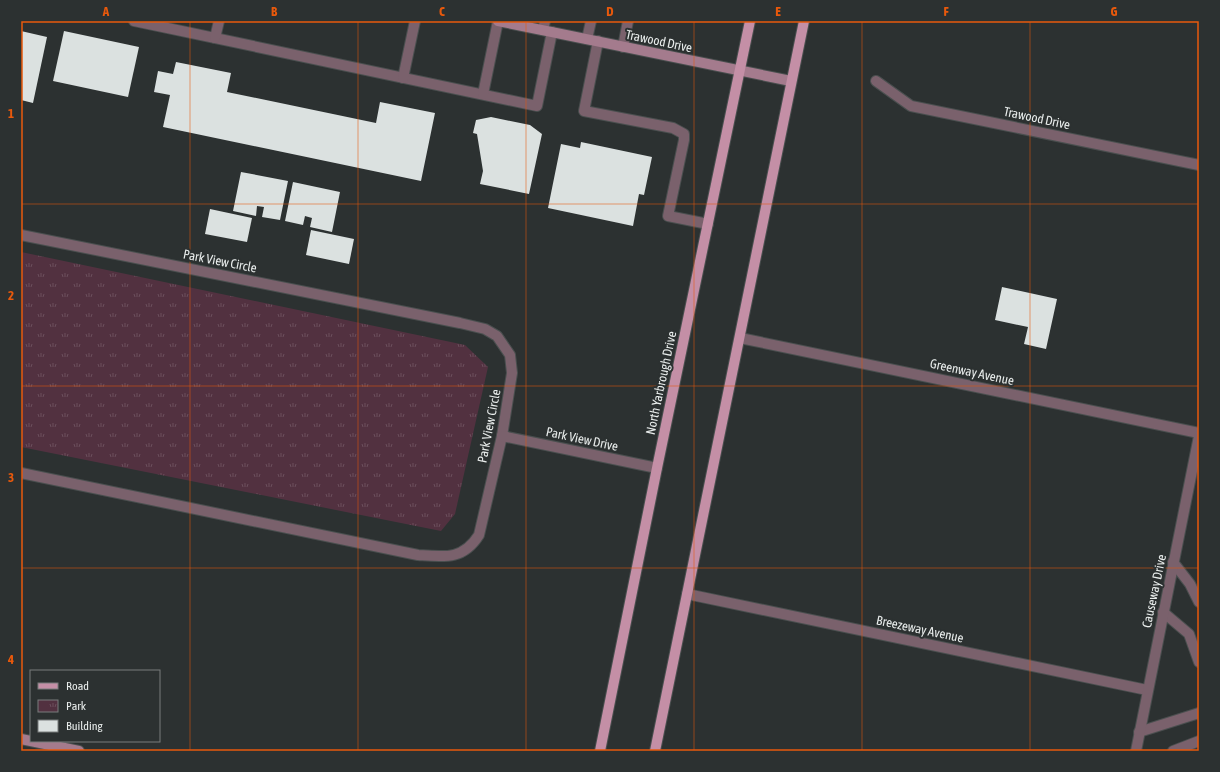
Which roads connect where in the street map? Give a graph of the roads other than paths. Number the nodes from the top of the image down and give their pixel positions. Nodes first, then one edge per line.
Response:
1 (134, 21) edge
2 (219, 21) edge
3 (415, 21) edge
4 (498, 21) edge
5 (591, 21) edge
6 (628, 21) edge
7 (750, 21) edge
8 (804, 21) edge
9 (547, 28) edge
10 (215, 38) junction
11 (587, 40) junction
12 (598, 41) junction
13 (623, 47) junction
14 (740, 71) junction
15 (403, 78) junction
16 (791, 81) junction
17 (876, 81) dead end
18 (483, 94) junction
19 (1199, 165) edge
20 (708, 224) junction
21 (21, 235) edge
22 (740, 338) junction
23 (1199, 433) edge
24 (502, 436) junction
25 (1199, 436) edge
26 (657, 468) junction
27 (21, 473) edge
28 (1173, 562) junction
29 (687, 594) junction
30 (1199, 602) edge
31 (1163, 612) junction
32 (1199, 662) edge
33 (1147, 690) junction
34 (1199, 713) edge
35 (1139, 732) junction
36 (1199, 741) edge
37 (36, 742) edge
38 (79, 751) edge
39 (600, 751) edge
40 (655, 751) edge
41 (1136, 751) edge
42 (1173, 751) edge

1 - 10 street
2 - 10 street
3 - 15 street
4 - 9 street, Trawood Drive
4 - 18 street
5 - 11 street
6 - 13 street
7 - 14 main road, North Yarbrough Drive
8 - 16 main road
9 - 11 street, Trawood Drive
9 - 18 street
10 - 15 street
11 - 12 street, Trawood Drive
12 - 13 street, Trawood Drive
12 - 20 street
13 - 14 street, Trawood Drive
14 - 16 street, Trawood Drive
14 - 20 main road, North Yarbrough Drive
15 - 18 street
16 - 22 main road
17 - 19 street, Trawood Drive
20 - 26 main road, North Yarbrough Drive
21 - 24 street, Park View Circle
22 - 23 street, Greenway Avenue
22 - 29 main road
24 - 26 street, Park View Drive
24 - 27 street, Park View Circle
25 - 28 street, Causeway Drive
26 - 39 main road, North Yarbrough Drive
28 - 30 street
28 - 31 street, Causeway Drive
29 - 33 street, Breezeway Avenue
29 - 40 main road
31 - 32 street
31 - 33 street, Causeway Drive
33 - 35 street, Causeway Drive
34 - 35 street
35 - 41 street, Causeway Drive
36 - 42 street
37 - 38 street

